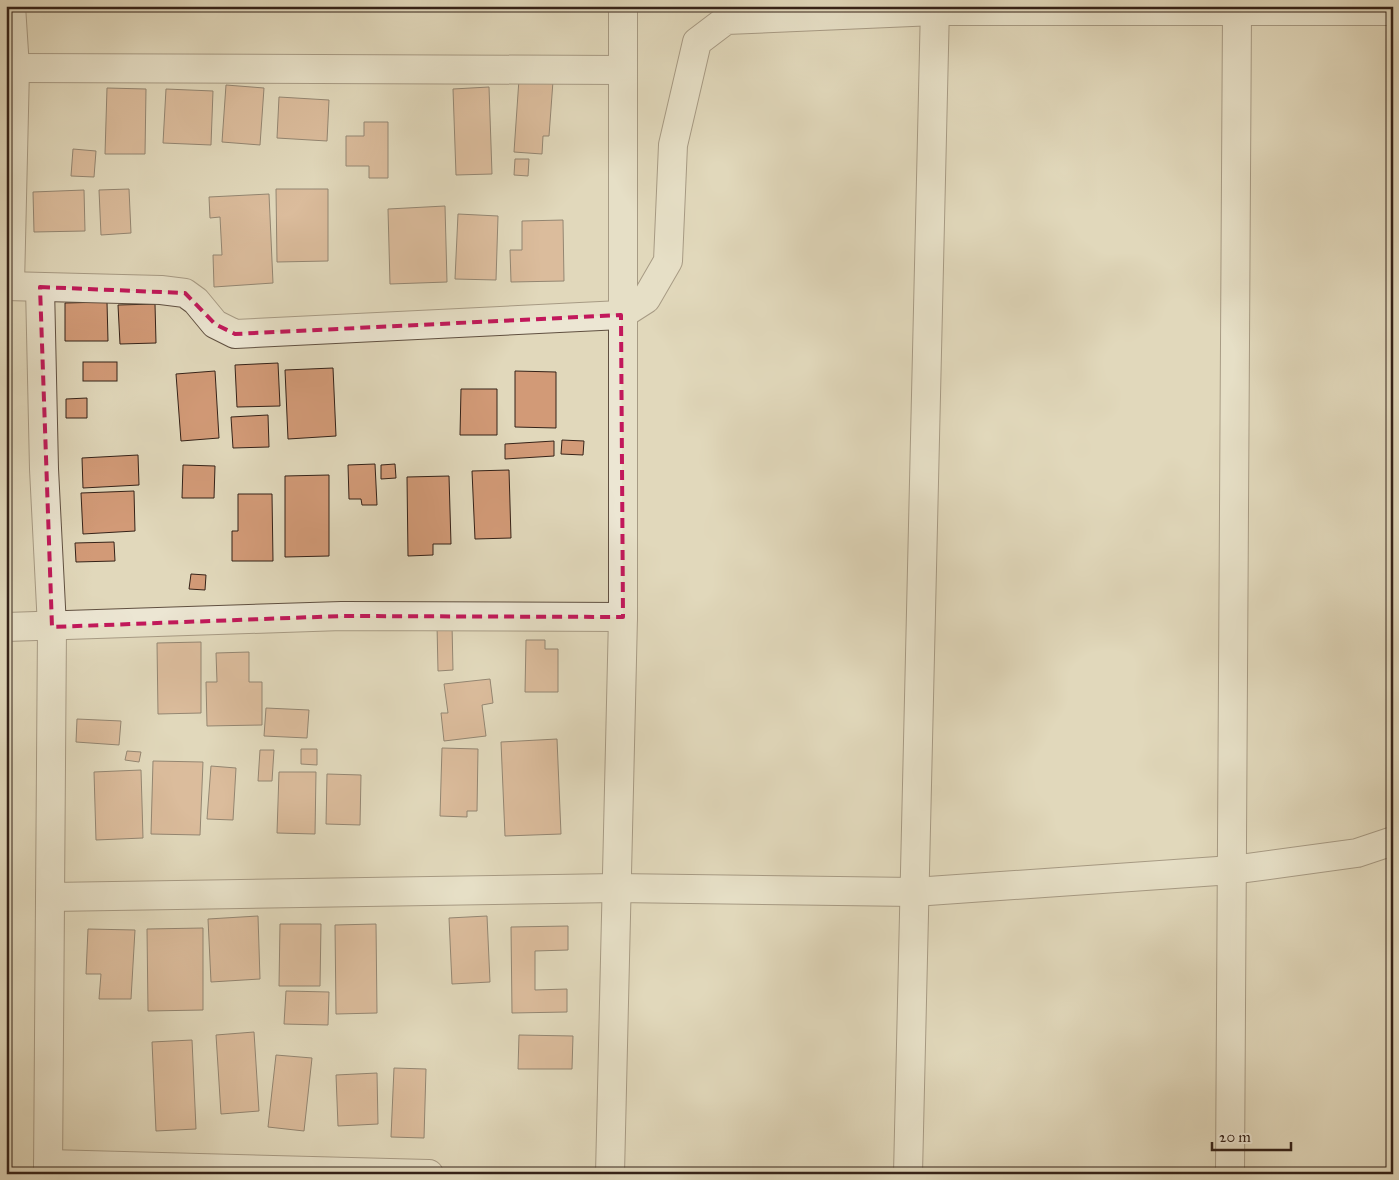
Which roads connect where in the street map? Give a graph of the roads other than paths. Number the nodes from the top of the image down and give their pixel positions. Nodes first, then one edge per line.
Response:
1 (11, 6) edge
2 (623, 6) edge
3 (935, 8) edge
4 (1236, 11) junction
5 (1393, 11) edge
6 (15, 68) junction
7 (623, 70) junction
8 (8, 286) edge
9 (40, 287) junction
10 (622, 315) junction
11 (623, 617) junction
12 (6, 627) edge
13 (52, 627) junction
14 (1393, 841) edge
15 (1232, 870) junction
16 (616, 888) junction
17 (914, 892) junction
18 (50, 897) junction
19 (48, 1169) edge
20 (429, 1174) edge
21 (610, 1174) edge
22 (908, 1174) edge
23 (1230, 1174) edge

1 - 6 street
2 - 7 street
3 - 4 street
3 - 10 street
3 - 17 street
4 - 5 street
4 - 15 street
6 - 7 street
6 - 8 street
7 - 10 street
8 - 9 street
9 - 10 street
9 - 13 street
10 - 11 street
11 - 13 street
11 - 16 street
12 - 13 street
13 - 18 street
14 - 15 street
15 - 17 street
15 - 23 street
16 - 17 street
16 - 18 street
16 - 21 street
17 - 22 street
18 - 19 street
19 - 20 street

